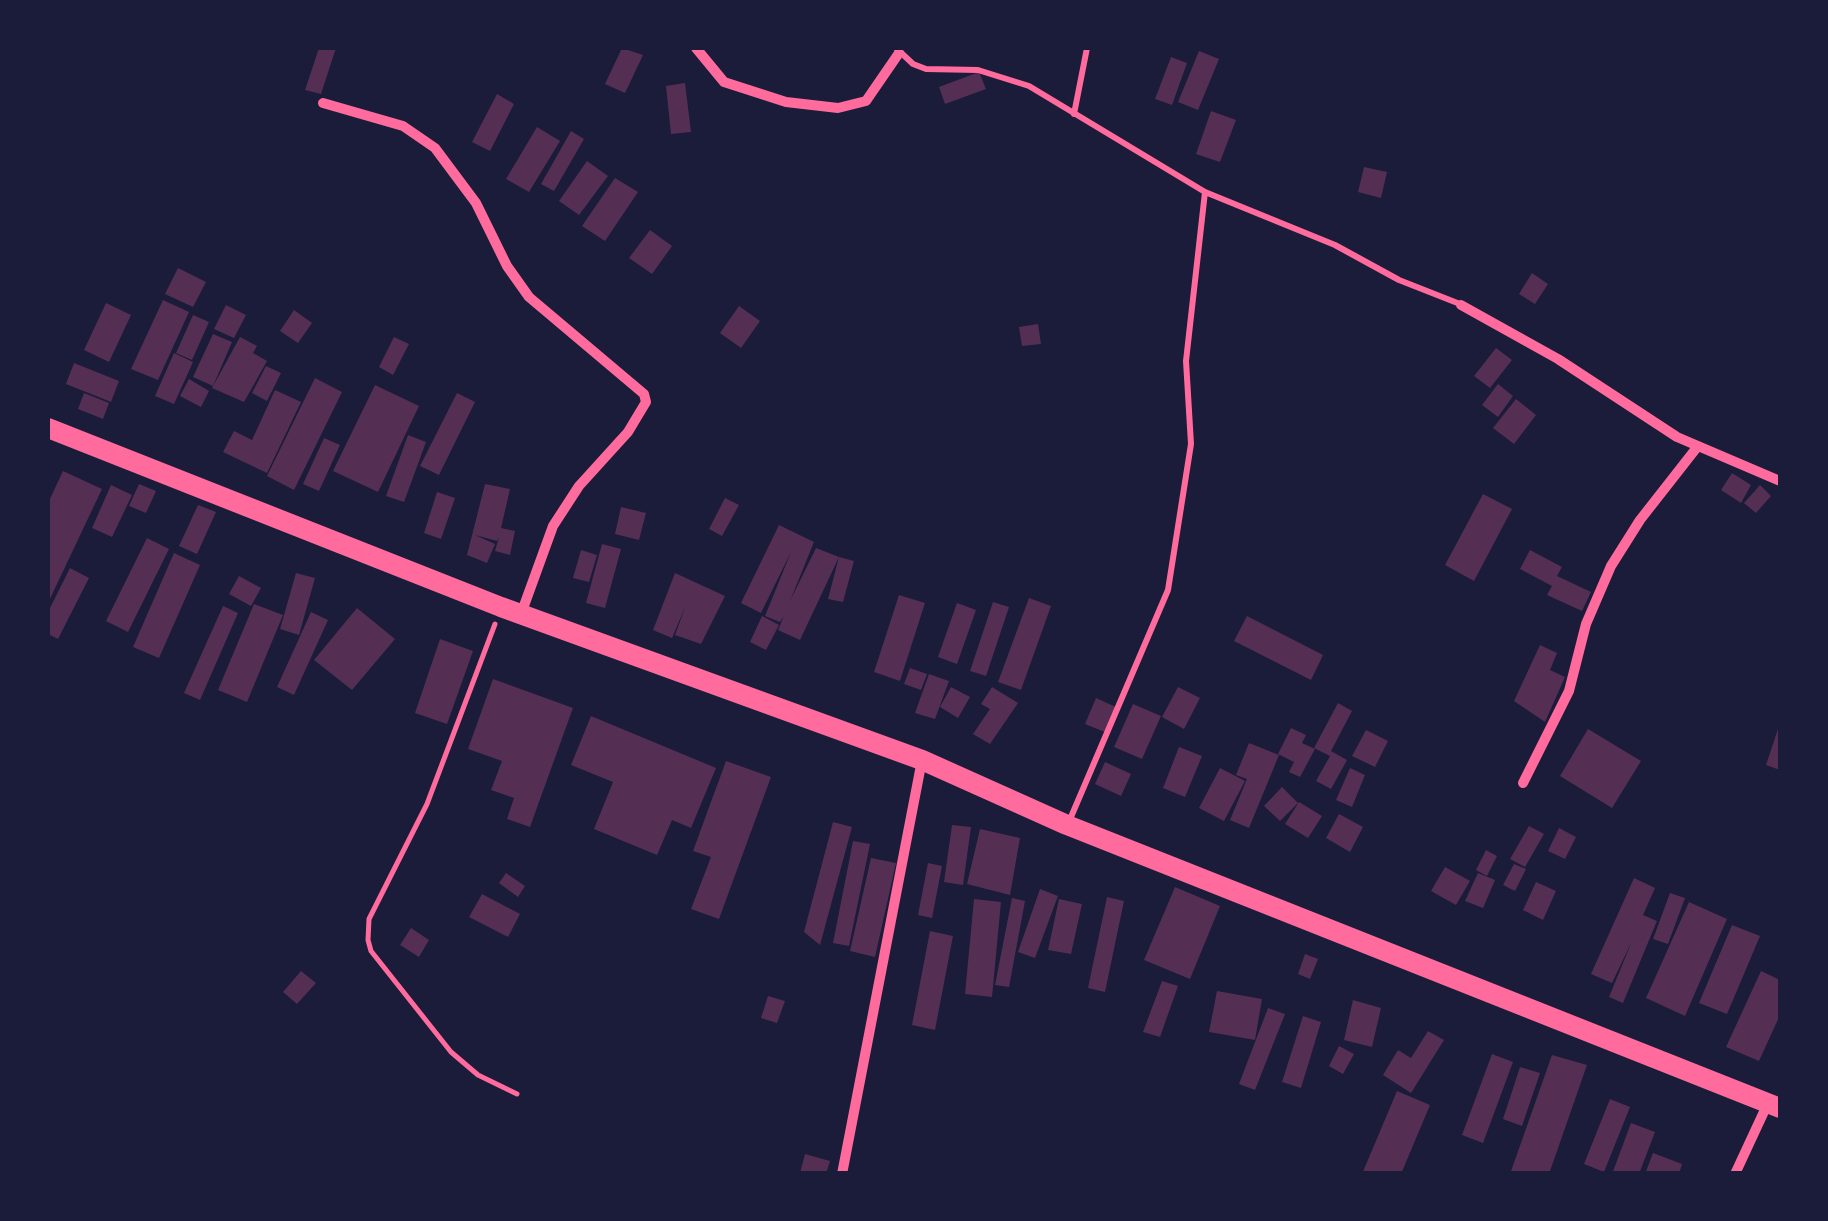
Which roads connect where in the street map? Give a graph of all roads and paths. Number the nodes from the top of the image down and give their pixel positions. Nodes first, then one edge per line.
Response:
1 (696, 48) edge
2 (1088, 48) edge
3 (897, 50) edge
4 (323, 103) dead end
5 (1074, 114) junction
6 (1205, 192) junction
7 (1461, 305) joint
8 (48, 428) edge
9 (1698, 446) junction
10 (1780, 482) edge
11 (511, 611) junction
12 (922, 760) junction
13 (1523, 783) dead end
14 (1067, 825) junction
15 (517, 1094) dead end
16 (1774, 1106) edge
17 (842, 1174) edge
18 (1735, 1174) edge

1 - 3 street
2 - 5 lane
3 - 5 lane
4 - 11 street
5 - 6 lane
6 - 7 lane
6 - 14 lane
7 - 9 street
8 - 11 main road
9 - 10 street
9 - 13 street
11 - 12 main road
11 - 15 path
12 - 14 main road
12 - 17 street
14 - 16 main road
16 - 18 street

